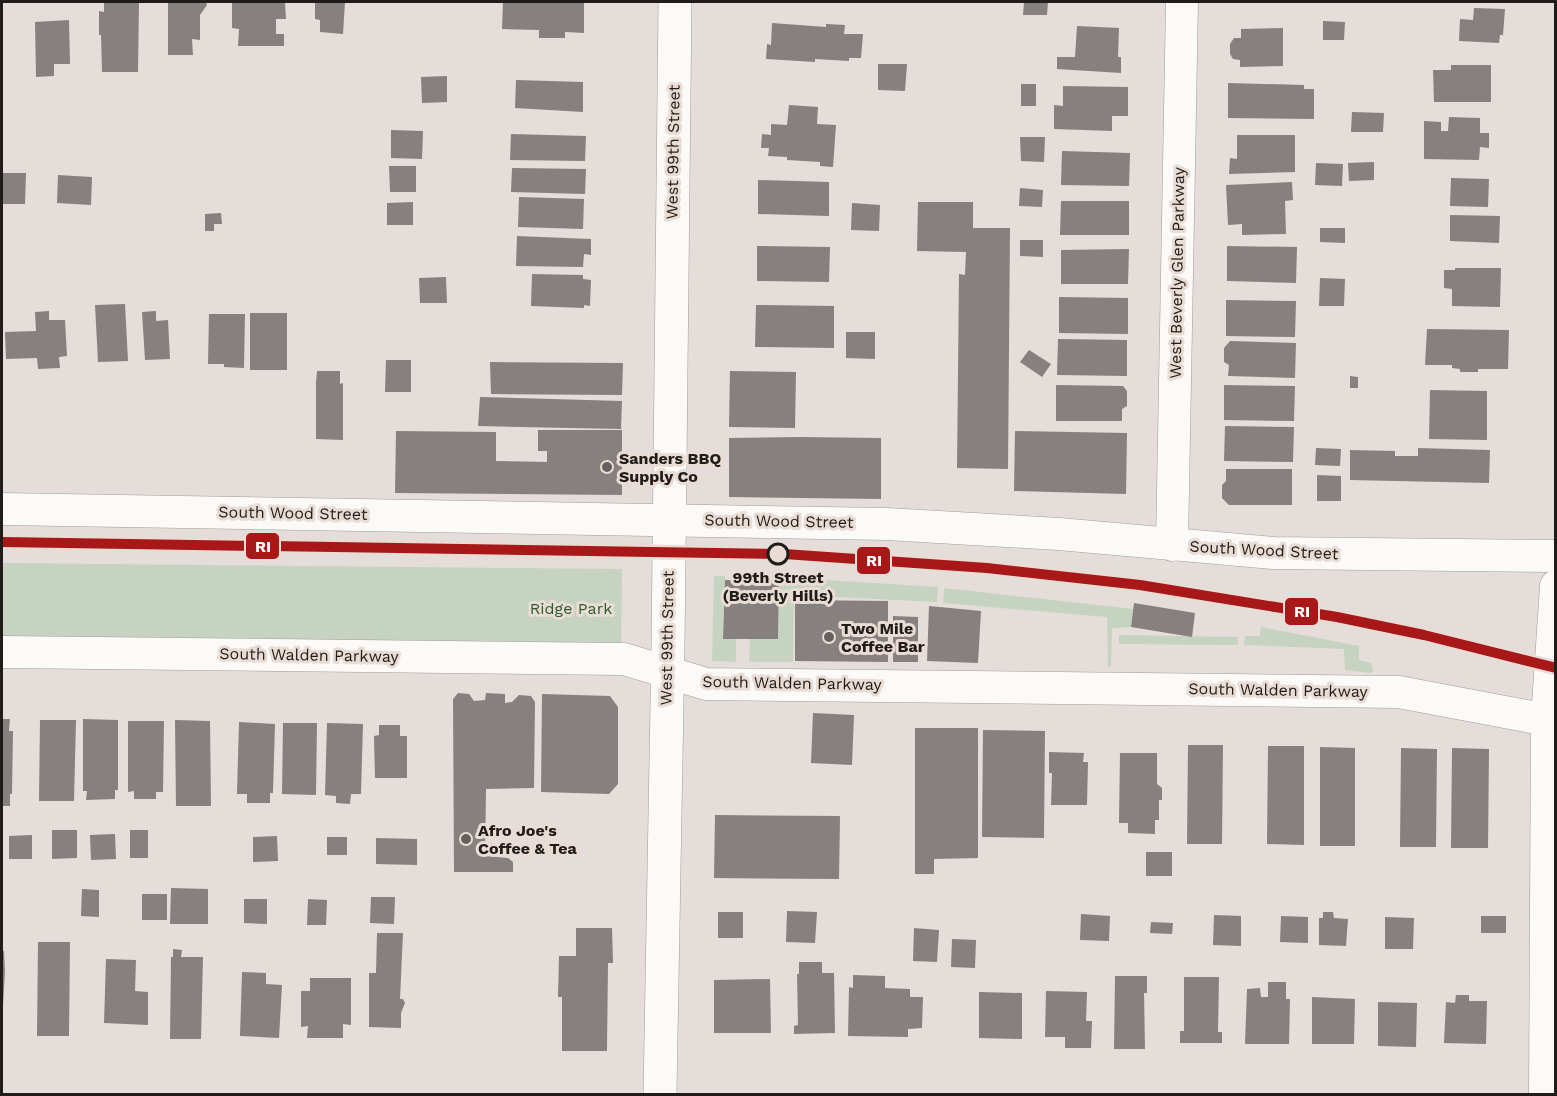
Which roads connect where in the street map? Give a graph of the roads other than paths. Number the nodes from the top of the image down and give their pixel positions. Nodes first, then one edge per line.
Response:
1 (675, 2) edge
2 (1182, 2) edge
3 (2, 509) edge
4 (669, 519) junction
5 (1172, 545) junction
6 (1556, 556) edge
7 (1556, 586) edge
8 (2, 652) edge
9 (667, 672) junction
10 (1547, 720) junction
11 (660, 1095) edge
12 (1545, 1095) edge

1 - 4 street, West 99th Street
2 - 5 street, West Beverly Glen Parkway
3 - 4 street, South Wood Street
4 - 5 street, South Wood Street
4 - 9 street, West 99th Street
5 - 6 street, South Wood Street
7 - 10 street
8 - 9 street, South Walden Parkway
9 - 10 street, South Walden Parkway
9 - 11 street, West 99th Street
10 - 12 street

